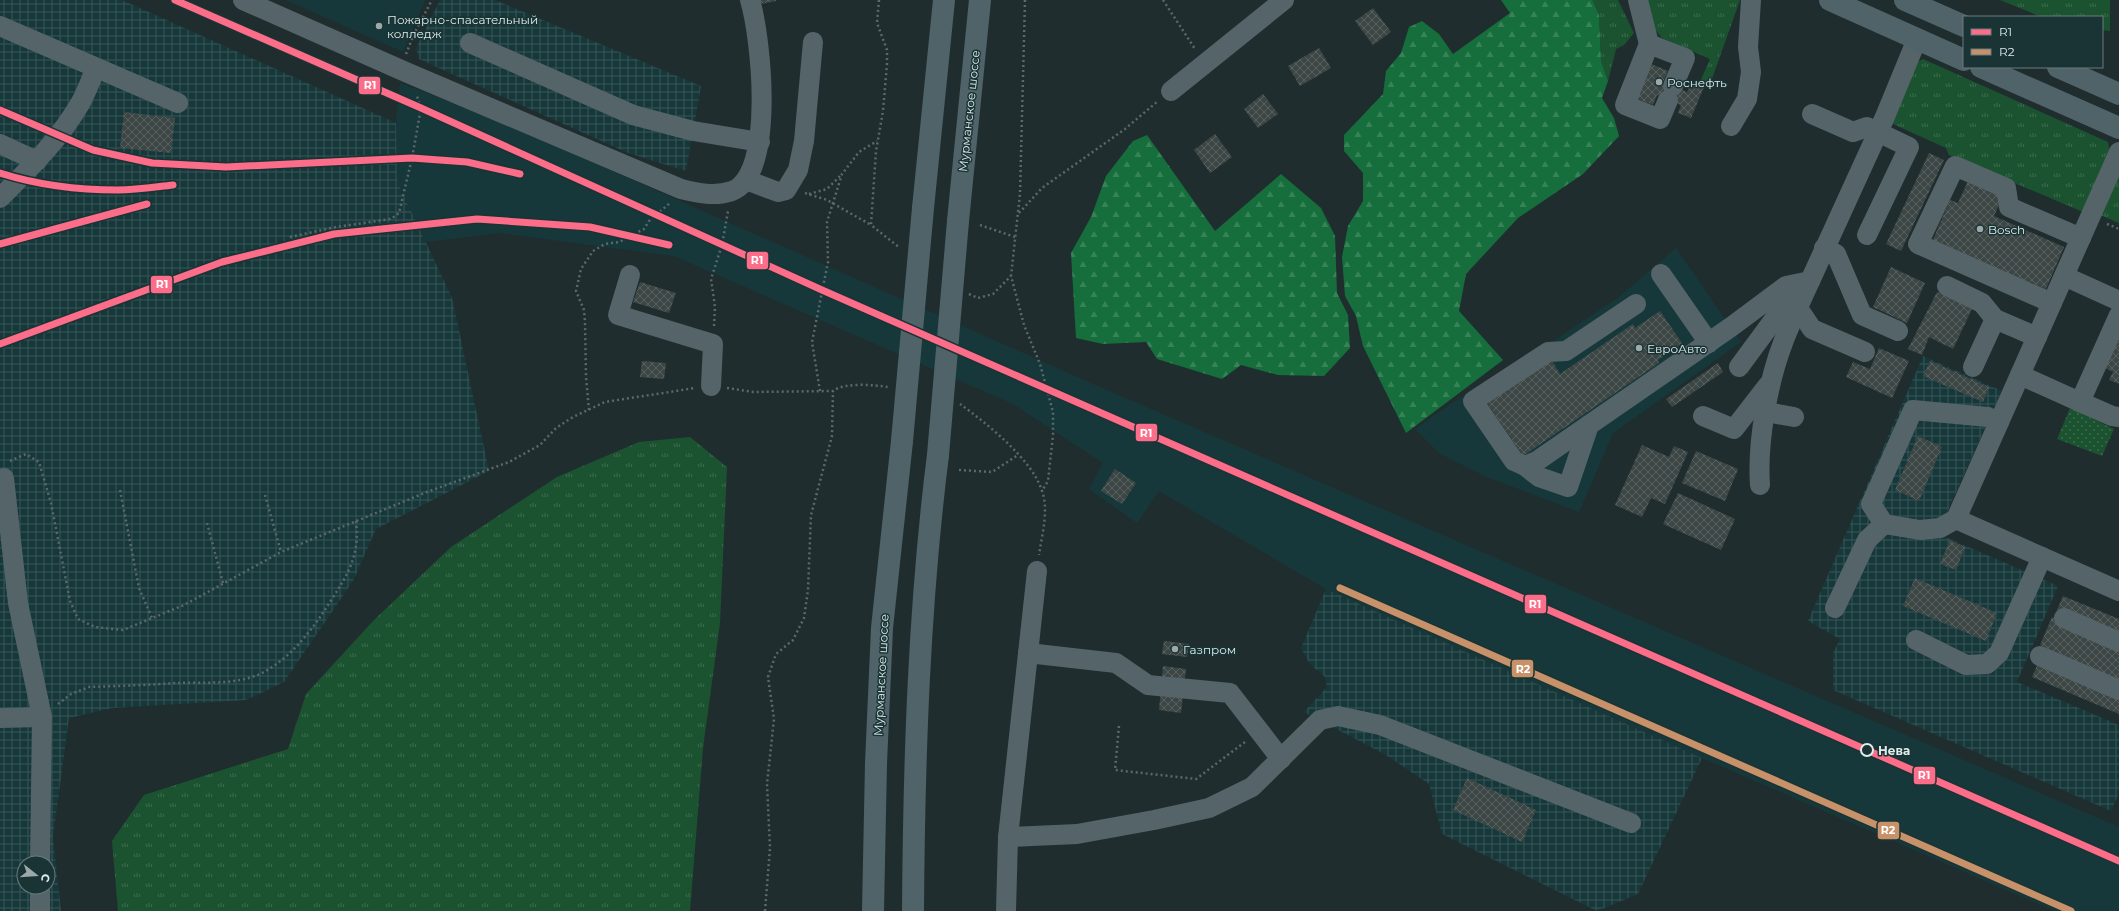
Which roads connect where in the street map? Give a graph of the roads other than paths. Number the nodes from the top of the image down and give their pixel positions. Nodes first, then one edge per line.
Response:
1 (243, 0) edge
2 (944, 0) edge
3 (980, 0) edge
4 (1284, 0) edge
5 (1638, 0) edge
6 (1751, 0) edge
7 (1830, 0) edge
8 (1905, 0) edge
9 (752, 6) edge
10 (0, 26) edge
11 (1963, 26) edge
12 (1917, 39) junction
13 (813, 42) dead end
14 (470, 43) dead end
15 (1650, 44) junction
16 (1963, 60) edge
17 (96, 68) junction
18 (1983, 68) edge
19 (2060, 68) edge
20 (1171, 91) road end
21 (2119, 94) edge
22 (178, 103) dead end
23 (1812, 114) dead end
24 (1731, 126) dead end
25 (2119, 128) edge
26 (1878, 132) junction
27 (760, 142) junction
28 (0, 144) edge
29 (2119, 152) edge
30 (37, 161) junction
31 (739, 185) junction
32 (0, 198) edge
33 (1867, 235) dead end
34 (2081, 238) junction
35 (1824, 248) junction
36 (1661, 274) dead end
37 (630, 275) dead end
38 (2064, 276) junction
39 (1810, 281) junction
40 (1948, 286) dead end
41 (2119, 300) edge
42 (2052, 303) junction
43 (1636, 304) dead end
44 (1797, 311) junction
45 (2119, 315) edge
46 (1996, 319) junction
47 (1898, 331) dead end
48 (2037, 337) junction
49 (1709, 343) junction
50 (1865, 352) dead end
51 (1739, 367) dead end
52 (1973, 367) dead end
53 (2020, 375) junction
54 (1774, 377) junction
55 (711, 386) road end
56 (2080, 402) junction
57 (1766, 412) junction
58 (1703, 416) dead end
59 (2119, 417) edge
60 (1794, 418) dead end
61 (1999, 422) junction
62 (1589, 425) junction
63 (1525, 466) junction
64 (4, 478) road end
65 (1760, 485) dead end
66 (1956, 519) junction
67 (1884, 524) junction
68 (2042, 557) junction
69 (1037, 571) dead end
70 (2119, 591) edge
71 (1835, 608) dead end
72 (2064, 618) dead end
73 (1916, 640) dead end
74 (2119, 642) edge
75 (1028, 653) junction
76 (2040, 656) dead end
77 (2119, 690) edge
78 (42, 717) junction
79 (0, 718) edge
80 (1281, 759) junction
81 (1631, 823) dead end
82 (1008, 837) junction
83 (40, 855) edge
84 (40, 895) edge
85 (40, 911) edge
86 (873, 911) edge
87 (913, 911) edge
88 (1006, 911) edge

1 - 31 street
2 - 86 main road, Мурманское шоссе, bridge
3 - 87 main road, Мурманское шоссе, bridge
4 - 20 street
5 - 15 street
6 - 24 street
7 - 12 main road
8 - 11 main road
9 - 27 street
10 - 17 street
12 - 16 main road
12 - 26 street
13 - 31 street
14 - 27 street
15 - 15 street
17 - 22 street
17 - 30 street
18 - 25 main road
19 - 21 main road
23 - 26 street
26 - 33 street
26 - 35 street
27 - 31 street
28 - 30 street
29 - 34 street
30 - 32 street
34 - 38 street
34 - 42 street
35 - 39 street
35 - 47 street
36 - 49 street
37 - 55 street
38 - 41 street
38 - 42 street
39 - 44 street
39 - 49 street
39 - 51 street
40 - 46 street
42 - 48 street
43 - 63 street
44 - 50 street
44 - 54 street
45 - 56 street
46 - 48 street
46 - 52 street
48 - 53 street
49 - 62 street
53 - 56 street
53 - 61 street
54 - 57 street
54 - 58 street
56 - 59 street
57 - 60 street
57 - 65 street
61 - 66 street
61 - 67 street
62 - 63 street
62 - 63 street
64 - 78 street
66 - 67 street
66 - 68 street
67 - 71 street
68 - 70 street
68 - 73 street
69 - 75 street
72 - 74 street
75 - 80 street
75 - 82 street
76 - 77 street
78 - 79 street
78 - 83 street
80 - 81 street
80 - 82 street
82 - 88 street
84 - 85 street

